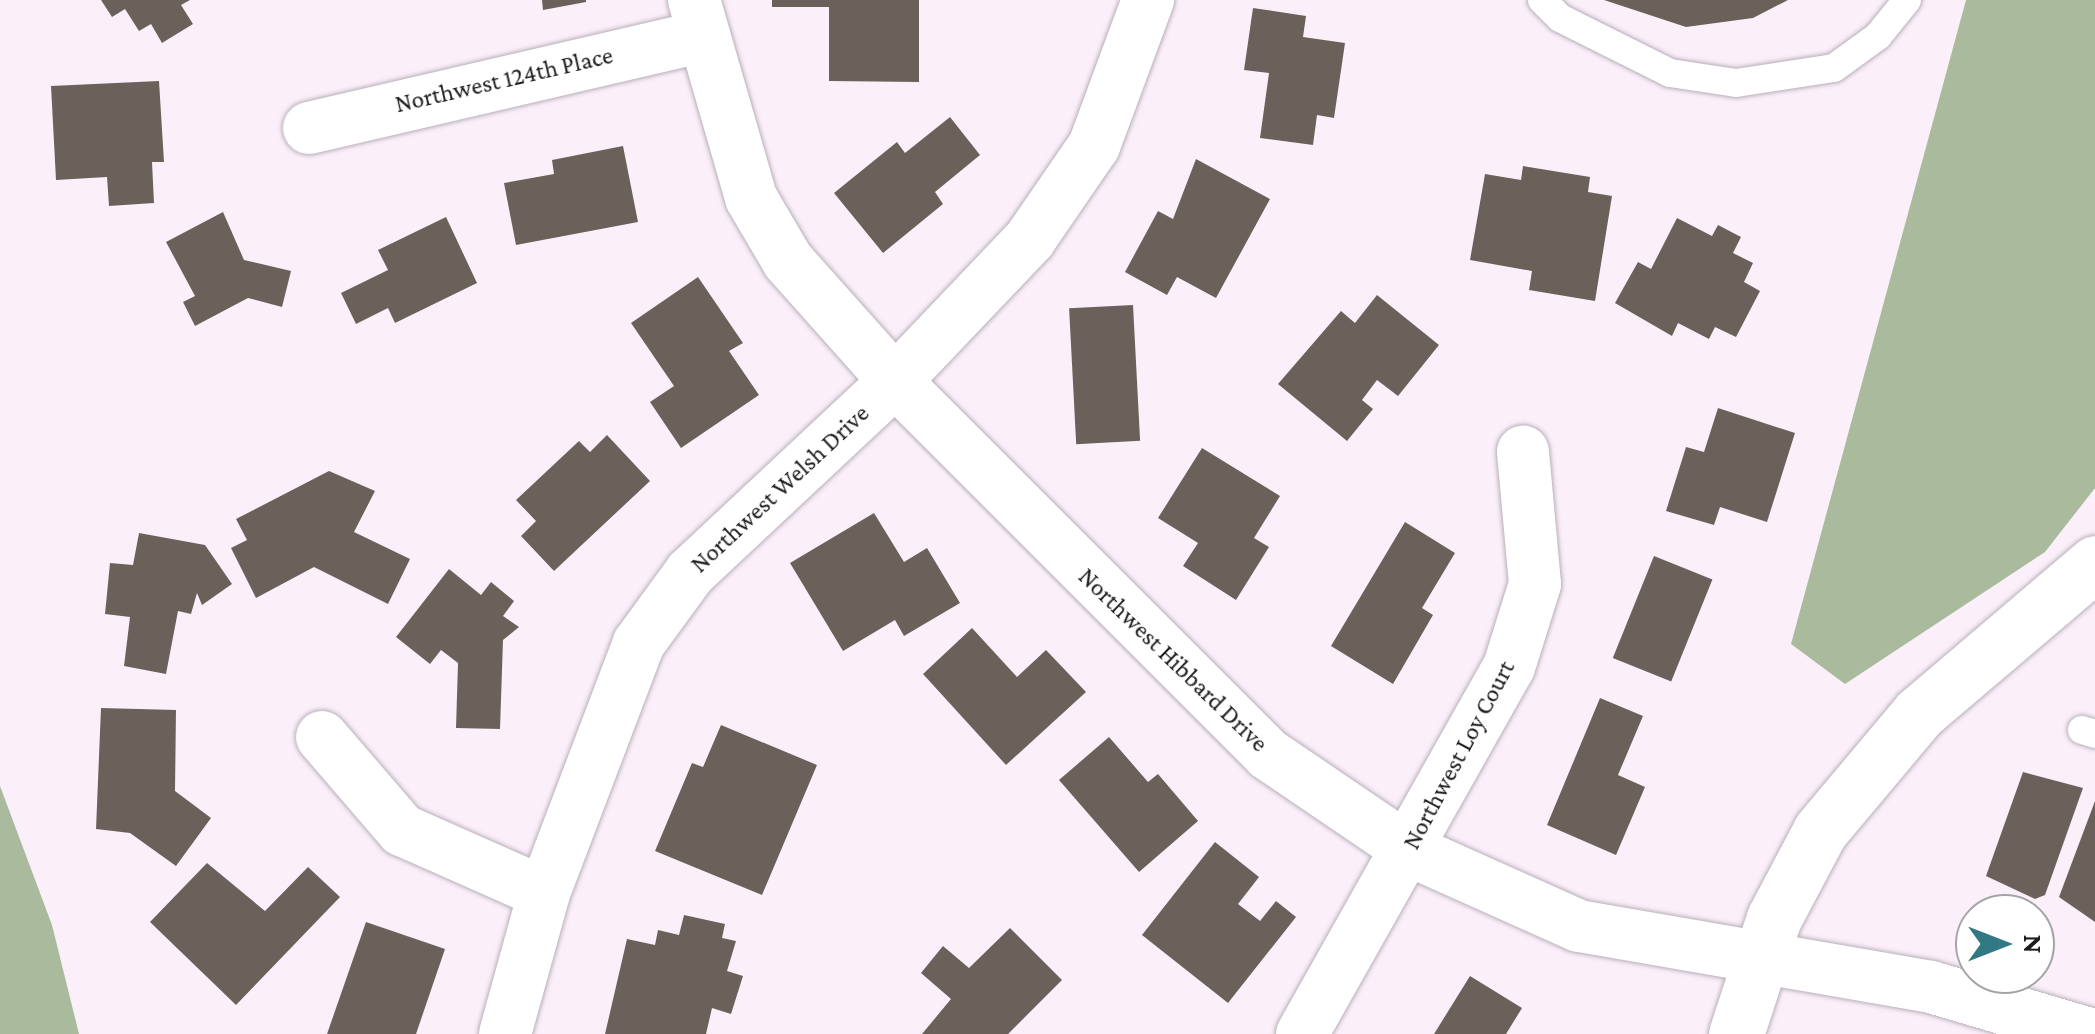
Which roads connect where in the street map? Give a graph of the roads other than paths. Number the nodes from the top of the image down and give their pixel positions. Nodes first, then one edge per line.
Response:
1 (1148, 0) edge
2 (1542, 0) edge
3 (1906, 0) edge
4 (697, 18) edge
5 (308, 128) dead end
6 (894, 381) junction
7 (1524, 452) dead end
8 (2095, 563) edge
9 (322, 738) dead end
10 (1409, 850) junction
11 (544, 893) junction
12 (1760, 959) junction
13 (504, 1034) edge
14 (1302, 1034) edge
15 (1736, 1034) edge
16 (2090, 1034) edge

1 - 6 street, Northwest Welsh Drive
2 - 3 lane
4 - 5 street, Northwest 124th Place
4 - 6 street, Northwest Hibbard Drive
6 - 10 street, Northwest Hibbard Drive
6 - 11 street, Northwest Welsh Drive
7 - 10 street, Northwest Loy Court
8 - 12 street
9 - 11 street
10 - 12 street, Northwest Hibbard Drive
10 - 14 street, Northwest Loy Court
11 - 13 street, Northwest Welsh Drive
12 - 15 street
12 - 16 street, Northwest Hibbard Drive

